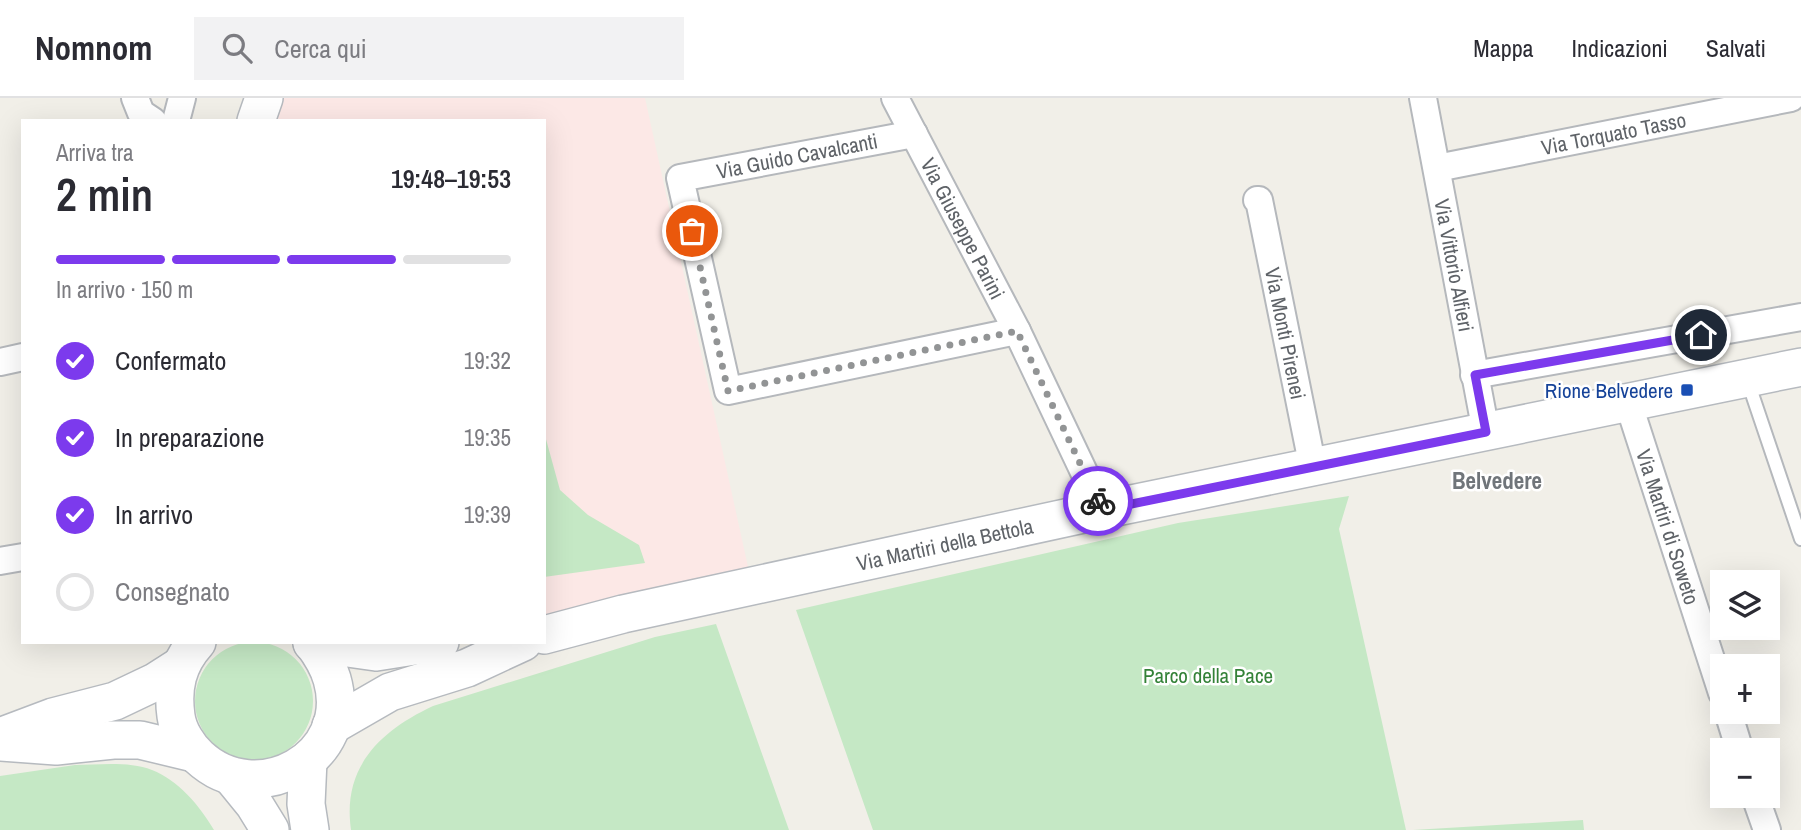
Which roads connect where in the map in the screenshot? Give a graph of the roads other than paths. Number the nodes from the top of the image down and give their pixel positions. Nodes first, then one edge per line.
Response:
1 (135, 98) edge
2 (181, 98) edge
3 (239, 98) edge
4 (264, 98) edge
5 (895, 98) edge
6 (1423, 98) edge
7 (1791, 98) edge
8 (150, 119) edge
9 (176, 119) edge
10 (232, 119) edge
11 (257, 119) edge
12 (914, 134) junction
13 (1437, 168) junction
14 (1257, 200) dead end
15 (1801, 317) edge
16 (1017, 331) junction
17 (21, 357) edge
18 (0, 362) edge
19 (1801, 367) edge
20 (1475, 375) junction
21 (1747, 378) junction
22 (1628, 402) junction
23 (1486, 432) junction
24 (1313, 468) junction
25 (1102, 510) junction
26 (1801, 539) edge
27 (21, 557) edge
28 (0, 561) edge
29 (546, 634) edge
30 (313, 644) edge
31 (325, 644) edge
32 (427, 644) edge
33 (519, 644) edge
34 (188, 654) edge
35 (1710, 657) edge
36 (331, 726) junction
37 (0, 739) edge
38 (194, 753) junction
39 (307, 760) junction
40 (232, 777) junction
41 (1759, 808) edge
42 (270, 830) edge
43 (310, 830) edge
44 (1767, 830) edge

1 - 8 street
2 - 9 street
3 - 10 main road
4 - 11 main road
5 - 12 street, Via Giuseppe Parini
6 - 13 street, Via Vittorio Alfieri
7 - 13 street, Via Torquato Tasso
12 - 16 street, Via Giuseppe Parini
12 - 16 street, Via Guido Cavalcanti
13 - 20 street, Via Vittorio Alfieri
14 - 24 street, Via Monti Pirenei
15 - 20 street
16 - 25 street, Via Giuseppe Parini
17 - 18 street
19 - 21 main road, Via Martiri della Bettola
20 - 23 street, Via Vittorio Alfieri
21 - 22 main road, Via Martiri della Bettola
21 - 26 lane
22 - 23 main road, Via Martiri della Bettola
22 - 35 street, Via Martiri di Soweto
23 - 24 main road, Via Martiri della Bettola
24 - 25 main road, Via Martiri della Bettola
25 - 29 main road, Via Martiri della Bettola
27 - 28 street
30 - 36 main road
31 - 32 main road
33 - 36 main road
34 - 37 main road
34 - 38 main road
36 - 39 main road
37 - 38 main road
38 - 40 main road
39 - 40 main road
39 - 43 main road
40 - 42 main road
41 - 44 street

